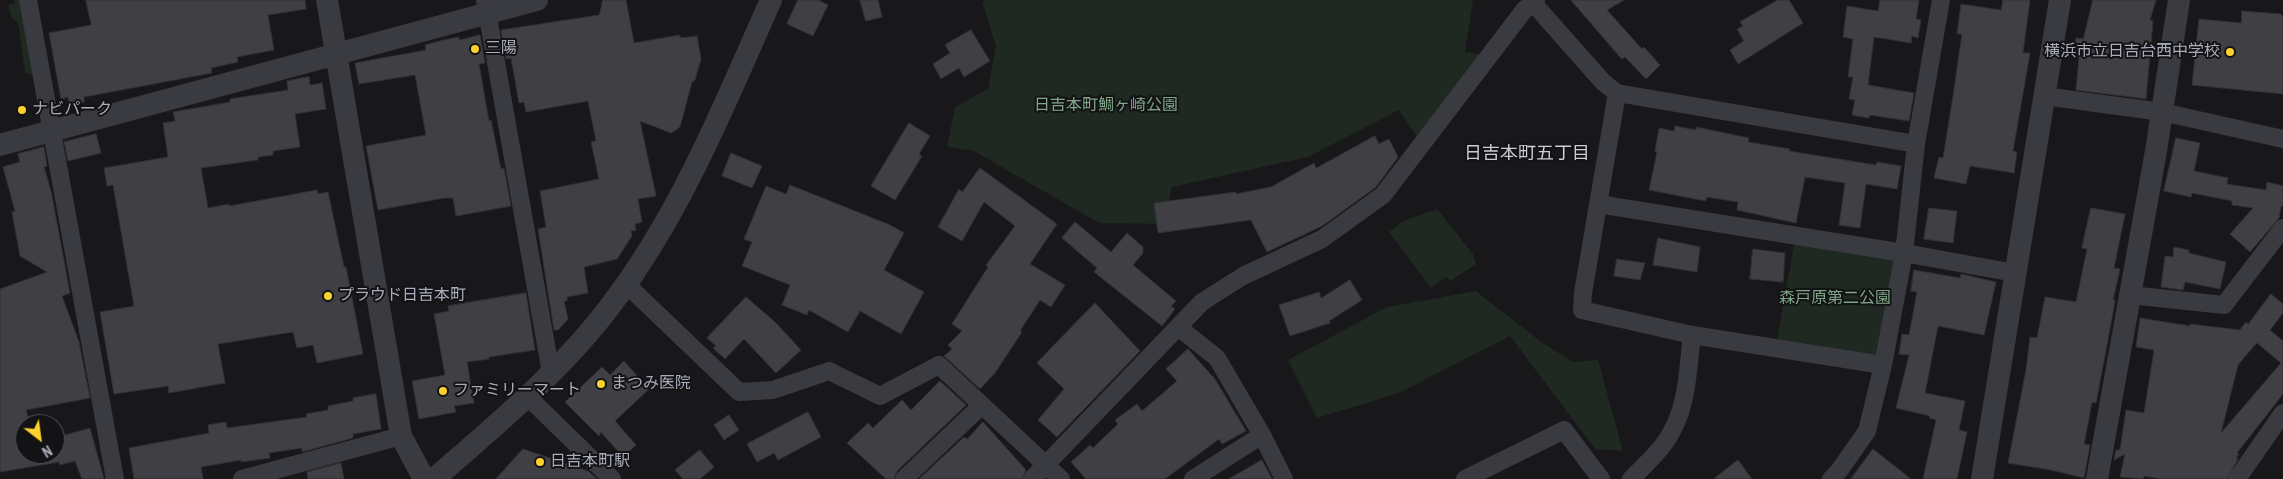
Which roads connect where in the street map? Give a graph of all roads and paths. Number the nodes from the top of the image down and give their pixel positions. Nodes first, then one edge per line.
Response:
1 (28, 0) edge
2 (327, 0) edge
3 (537, 0) edge
4 (771, 0) edge
5 (1941, 0) edge
6 (2060, 0) edge
7 (2179, 0) edge
8 (1535, 2) edge
9 (487, 7) edge
10 (336, 53) junction
11 (1617, 93) junction
12 (2044, 96) junction
13 (2162, 112) junction
14 (52, 130) junction
15 (2283, 139) edge
16 (1916, 144) junction
17 (0, 145) edge
18 (1598, 204) junction
19 (2283, 228) edge
20 (1904, 253) junction
21 (2015, 273) junction
22 (626, 284) junction
23 (2130, 295) junction
24 (1178, 327) junction
25 (1692, 335) junction
26 (1883, 365) junction
27 (551, 373) junction
28 (527, 396) junction
29 (982, 405) junction
30 (2283, 413) edge
31 (1262, 434) junction
32 (401, 436) junction
33 (1046, 465) junction
34 (115, 479) edge
35 (242, 479) edge
36 (424, 479) edge
37 (434, 479) edge
38 (612, 479) edge
39 (904, 479) edge
40 (1032, 479) edge
41 (1061, 479) edge
42 (1193, 479) edge
43 (1284, 479) edge
44 (1465, 479) edge
45 (1601, 479) edge
46 (1631, 479) edge
47 (1831, 479) edge
48 (1985, 479) edge
49 (2097, 479) edge
50 (2237, 479) edge

1 - 14 street
2 - 10 street
3 - 9 street
4 - 22 street
5 - 16 street
6 - 12 street
7 - 13 street
8 - 11 street
8 - 24 street
9 - 10 street
9 - 27 street
10 - 14 street
10 - 32 street
11 - 16 street
11 - 18 street
12 - 13 street
12 - 21 street
13 - 15 street
13 - 23 street
14 - 17 street
14 - 34 street
16 - 20 street
18 - 20 street
18 - 25 street
19 - 23 street
20 - 21 street
20 - 26 street
21 - 48 street
22 - 27 street
22 - 29 street
23 - 49 street
24 - 31 street
24 - 33 street
25 - 26 street
25 - 46 street
26 - 47 street
27 - 28 street
28 - 37 street
28 - 38 street
29 - 33 street
29 - 39 street
30 - 50 street
31 - 42 street
31 - 43 street
32 - 35 street
32 - 36 street
33 - 40 street
33 - 41 street
44 - 45 street

